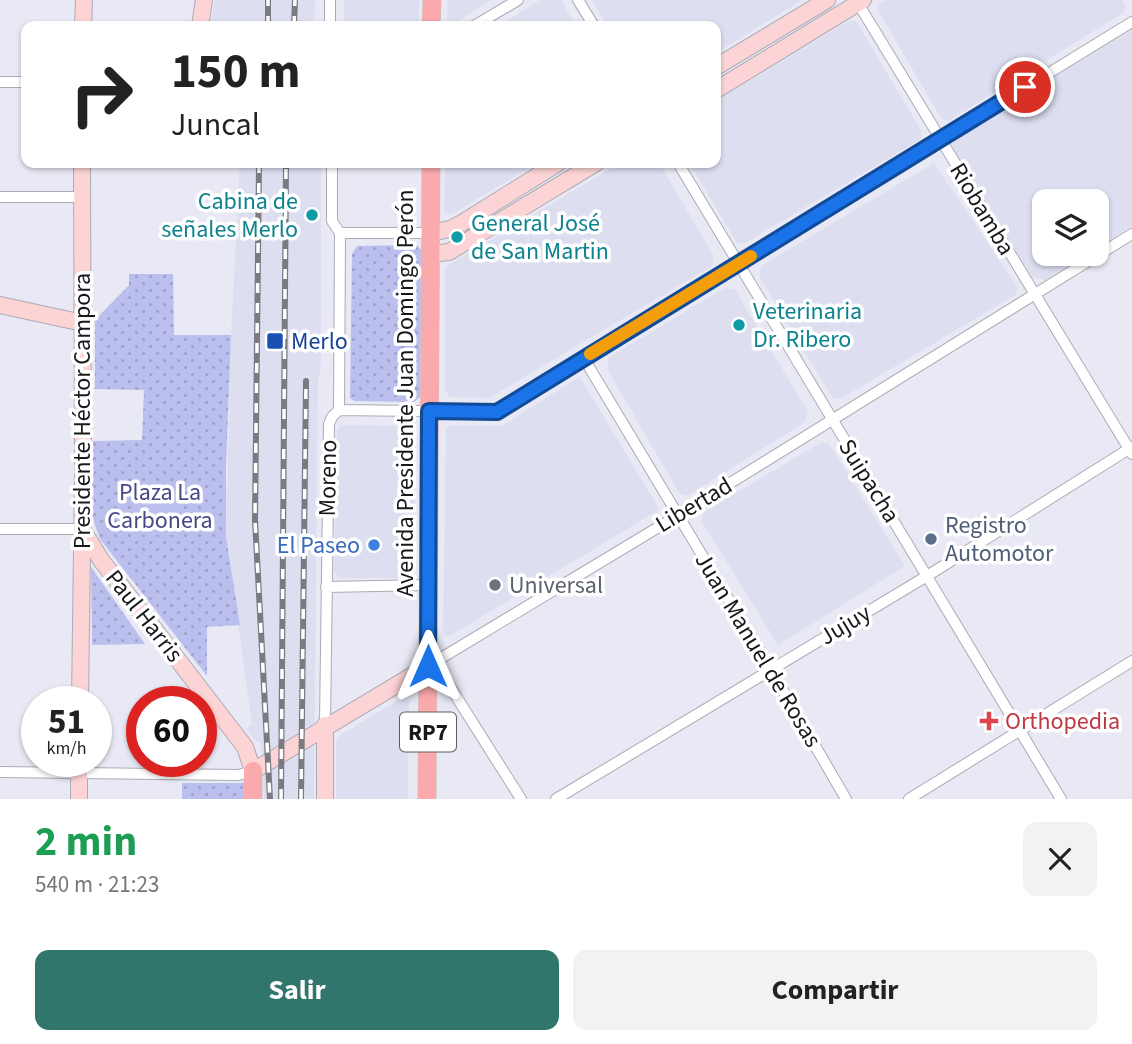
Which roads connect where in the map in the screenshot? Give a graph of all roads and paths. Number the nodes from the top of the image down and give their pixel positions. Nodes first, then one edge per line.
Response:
1 (84, 0) edge
2 (204, 0) edge
3 (330, 0) edge
4 (432, 0) edge
5 (518, 0) edge
6 (578, 0) edge
7 (827, 0) edge
8 (859, 1) edge
9 (83, 21) edge
10 (201, 21) edge
11 (330, 21) edge
12 (431, 21) edge
13 (482, 21) edge
14 (591, 21) edge
15 (1132, 22) edge
16 (721, 64) edge
17 (0, 82) edge
18 (21, 82) edge
19 (721, 87) edge
20 (939, 139) junction
21 (82, 168) edge
22 (332, 168) edge
23 (431, 168) edge
24 (550, 168) edge
25 (588, 168) edge
26 (681, 168) edge
27 (0, 197) edge
28 (81, 197) junction
29 (340, 233) junction
30 (430, 233) junction
31 (1132, 234) edge
32 (430, 254) junction
33 (738, 264) junction
34 (1034, 294) junction
35 (0, 304) edge
36 (83, 323) junction
37 (583, 358) junction
38 (339, 410) junction
39 (429, 411) junction
40 (832, 421) junction
41 (1131, 450) edge
42 (677, 516) junction
43 (0, 528) edge
44 (83, 529) junction
45 (927, 576) junction
46 (428, 585) junction
47 (326, 587) junction
48 (1132, 661) edge
49 (428, 666) junction
50 (771, 670) junction
51 (80, 686) edge
52 (325, 725) junction
53 (1019, 731) junction
54 (112, 769) edge
55 (21, 771) edge
56 (253, 771) junction
57 (0, 772) edge
58 (79, 777) edge
59 (79, 799) edge
60 (253, 799) edge
61 (325, 799) edge
62 (427, 799) edge
63 (521, 799) edge
64 (556, 799) edge
65 (846, 799) edge
66 (909, 799) edge
67 (1061, 799) edge

1 - 9 main road
2 - 10 main road
3 - 11 street
4 - 12 main road
5 - 13 street
6 - 14 street
7 - 16 main road
8 - 19 main road
8 - 20 street, Riobamba
15 - 20 street
17 - 18 street
20 - 33 street
20 - 34 street, Riobamba
21 - 28 main road, Presidente Héctor Campora
22 - 29 street, Moreno
23 - 30 main road, Avenida Presidente Juan Domingo Perón / RP7
24 - 30 main road
25 - 32 main road
26 - 33 street, Suipacha
27 - 28 street
28 - 36 main road, Presidente Héctor Campora
29 - 30 street
29 - 38 street, Moreno
30 - 32 main road, Avenida Presidente Juan Domingo Perón / RP7
31 - 34 street, Libertad
32 - 39 main road, Avenida Presidente Juan Domingo Perón / RP7
33 - 37 street
33 - 40 street, Suipacha
34 - 40 street, Libertad
34 - 41 street, Riobamba
35 - 36 main road
36 - 44 main road, Presidente Héctor Campora
37 - 39 street
37 - 42 street, Juan Manuel de Rosas
38 - 39 street
38 - 47 street, Moreno
39 - 46 main road, Avenida Presidente Juan Domingo Perón / RP7
40 - 42 street, Libertad
40 - 45 street, Suipacha
41 - 45 street, Jujuy
42 - 49 street, Libertad
42 - 50 street, Juan Manuel de Rosas
43 - 44 street
44 - 51 main road, Presidente Héctor Campora
44 - 56 main road, Paul Harris
45 - 50 street, Jujuy
45 - 53 street, Suipacha
46 - 47 street
46 - 49 main road, Avenida Presidente Juan Domingo Perón / RP7
47 - 52 street, Moreno
48 - 53 street
49 - 52 main road, Libertad / RP7
49 - 62 main road, RP7
49 - 63 street
50 - 64 street, Jujuy
50 - 65 street, Juan Manuel de Rosas
52 - 56 main road, Libertad / RP7
52 - 61 main road, Moreno
53 - 66 street
53 - 67 street, Suipacha
54 - 56 street
55 - 57 street
56 - 60 main road
58 - 59 main road

